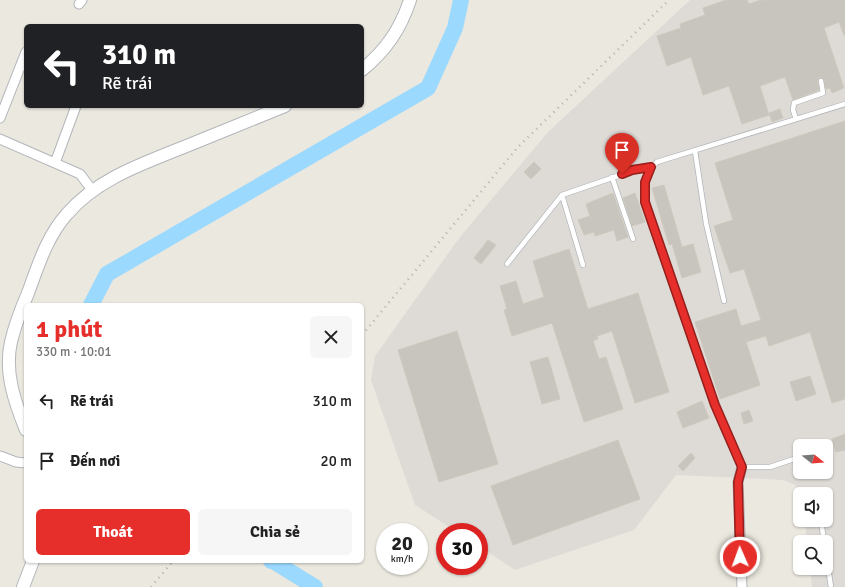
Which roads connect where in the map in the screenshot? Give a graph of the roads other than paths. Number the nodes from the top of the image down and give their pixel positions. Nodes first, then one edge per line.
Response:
1 (410, 0) edge
2 (24, 57) edge
3 (364, 68) edge
4 (821, 81) dead end
5 (845, 104) edge
6 (75, 108) edge
7 (280, 108) edge
8 (0, 118) edge
9 (796, 119) junction
10 (0, 139) edge
11 (695, 150) junction
12 (55, 163) junction
13 (651, 167) junction
14 (612, 177) junction
15 (92, 190) junction
16 (562, 195) junction
17 (633, 239) dead end
18 (507, 264) dead end
19 (582, 265) dead end
20 (724, 301) dead end
21 (24, 425) edge
22 (0, 456) edge
23 (793, 459) edge
24 (24, 463) edge
25 (742, 467) junction
26 (32, 563) edge
27 (829, 575) edge
28 (23, 587) edge
29 (742, 587) edge
30 (831, 587) edge

1 - 3 street
2 - 8 street
4 - 9 lane
5 - 9 lane
6 - 12 street
7 - 15 street
9 - 11 lane
10 - 12 street
11 - 13 lane
11 - 20 lane
12 - 15 street
13 - 14 lane
13 - 25 lane
14 - 16 lane
14 - 17 lane
15 - 21 street
16 - 18 lane
16 - 19 lane
22 - 24 street
23 - 25 lane
25 - 29 street
26 - 28 street
27 - 30 lane

